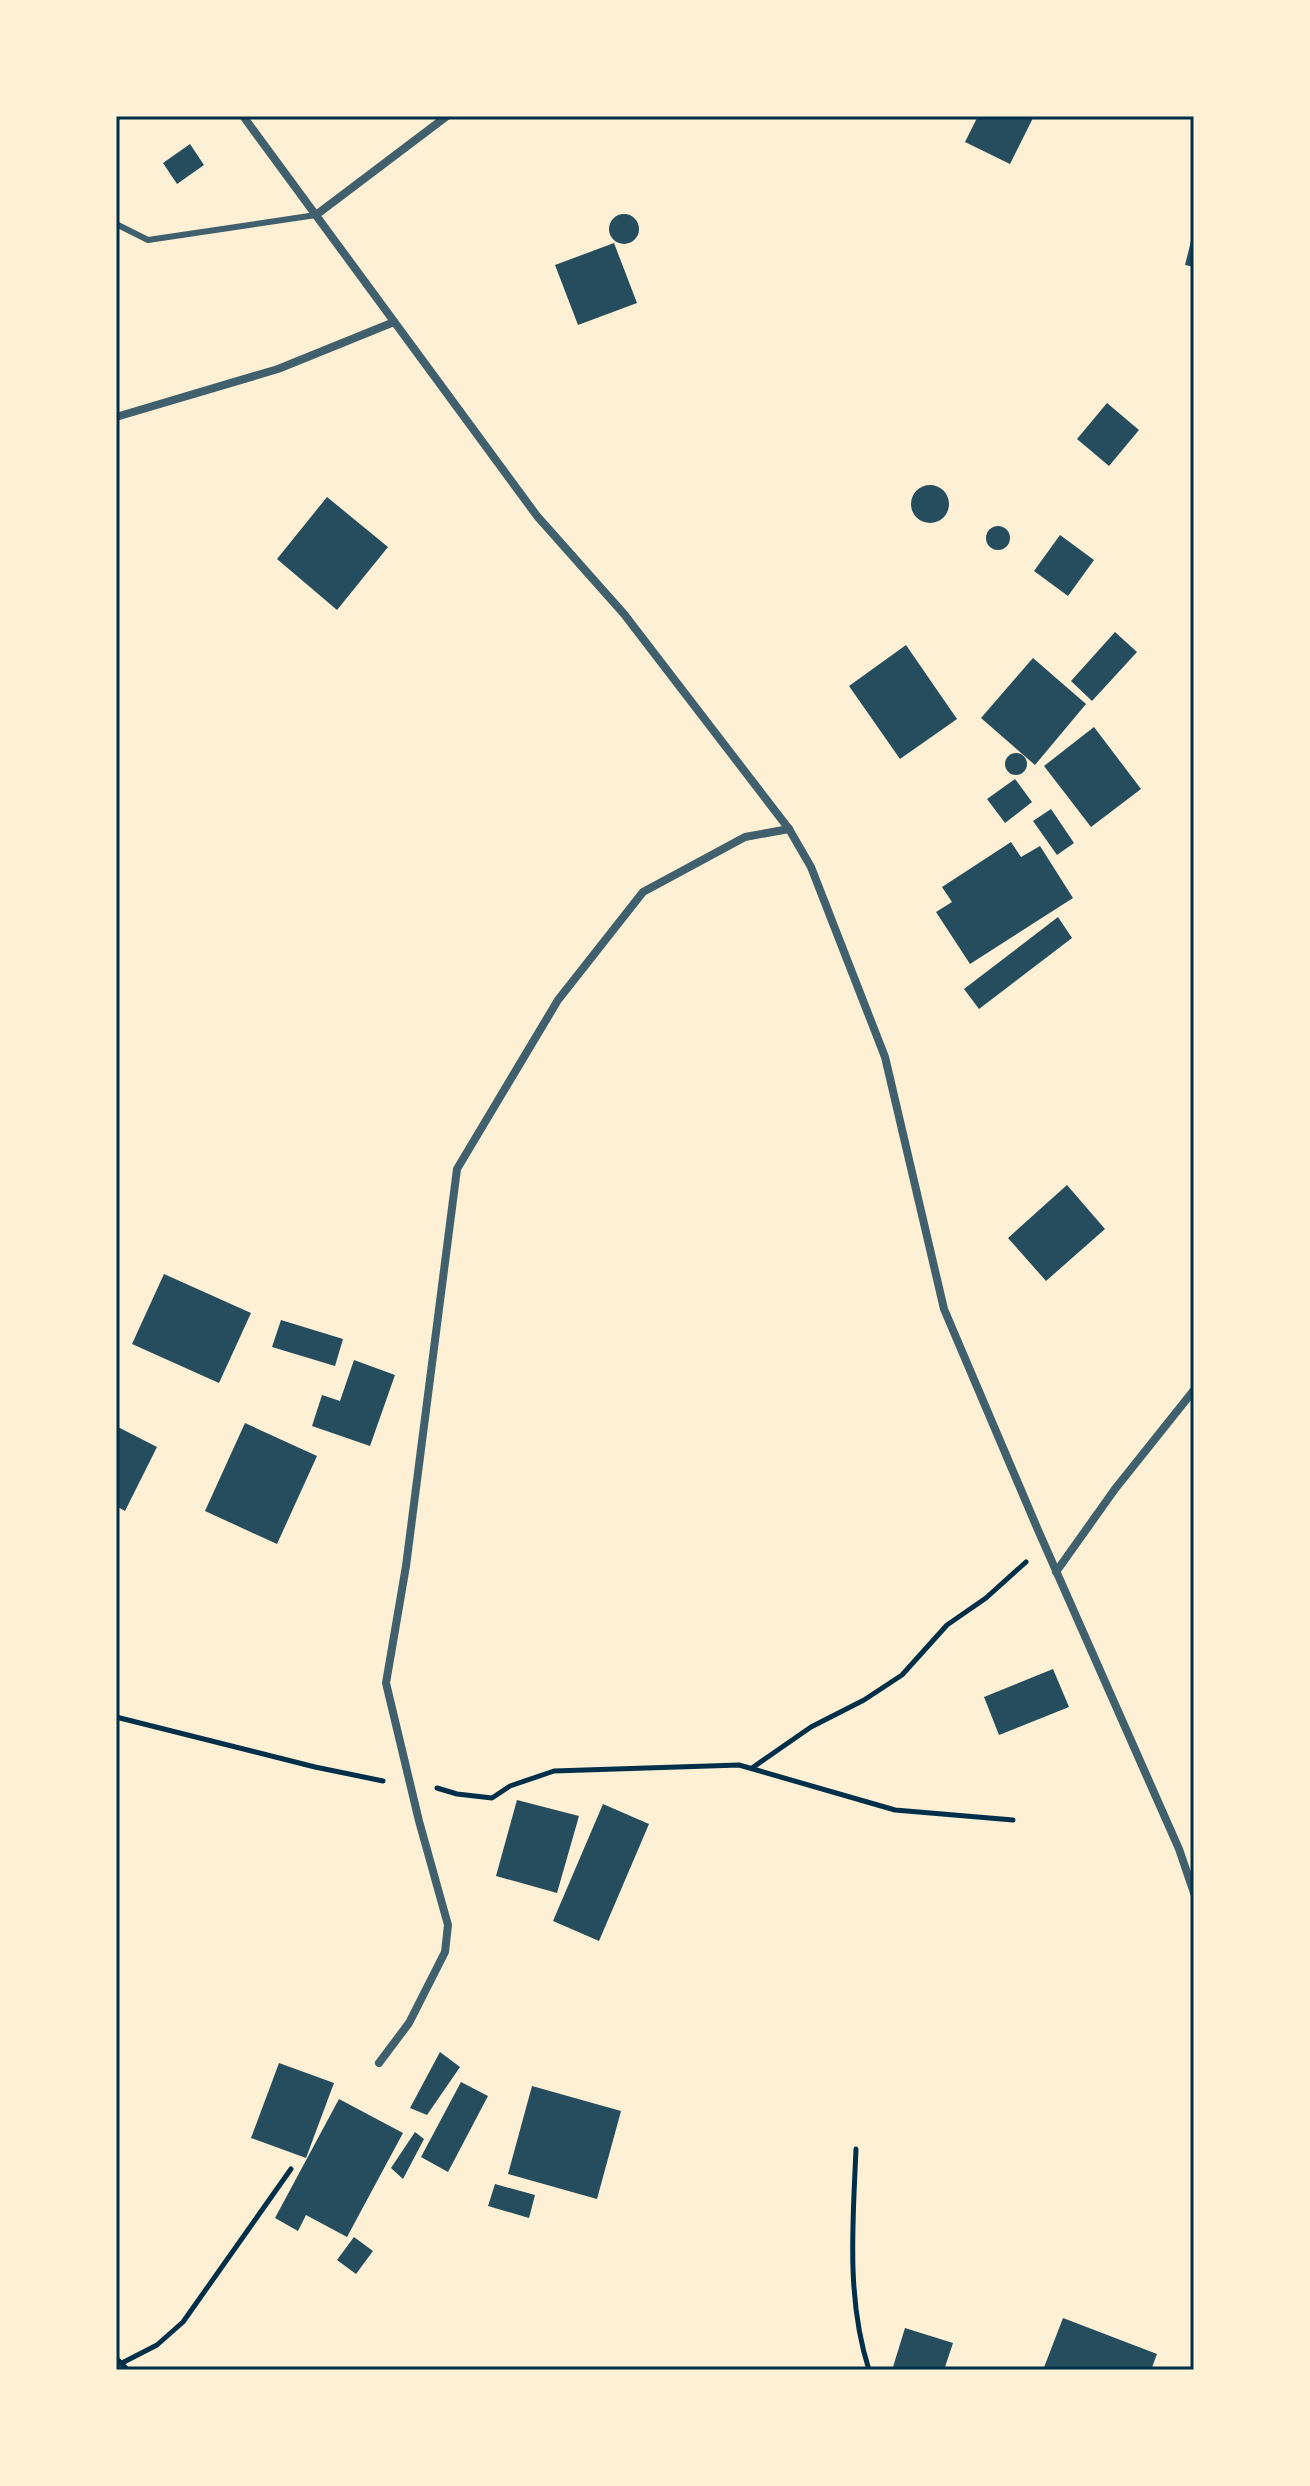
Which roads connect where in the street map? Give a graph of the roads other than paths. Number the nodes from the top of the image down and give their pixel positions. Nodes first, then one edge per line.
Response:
1 (243, 116) edge
2 (447, 116) edge
3 (316, 215) junction
4 (116, 224) edge
5 (394, 322) junction
6 (116, 417) edge
7 (789, 829) junction
8 (1194, 1390) edge
9 (1055, 1570) junction
10 (1194, 1893) edge
11 (379, 2063) dead end

1 - 3 street
2 - 3 street
3 - 4 lane
3 - 5 street
5 - 6 street
5 - 7 street
7 - 9 street
7 - 11 street
8 - 9 street
9 - 10 street

